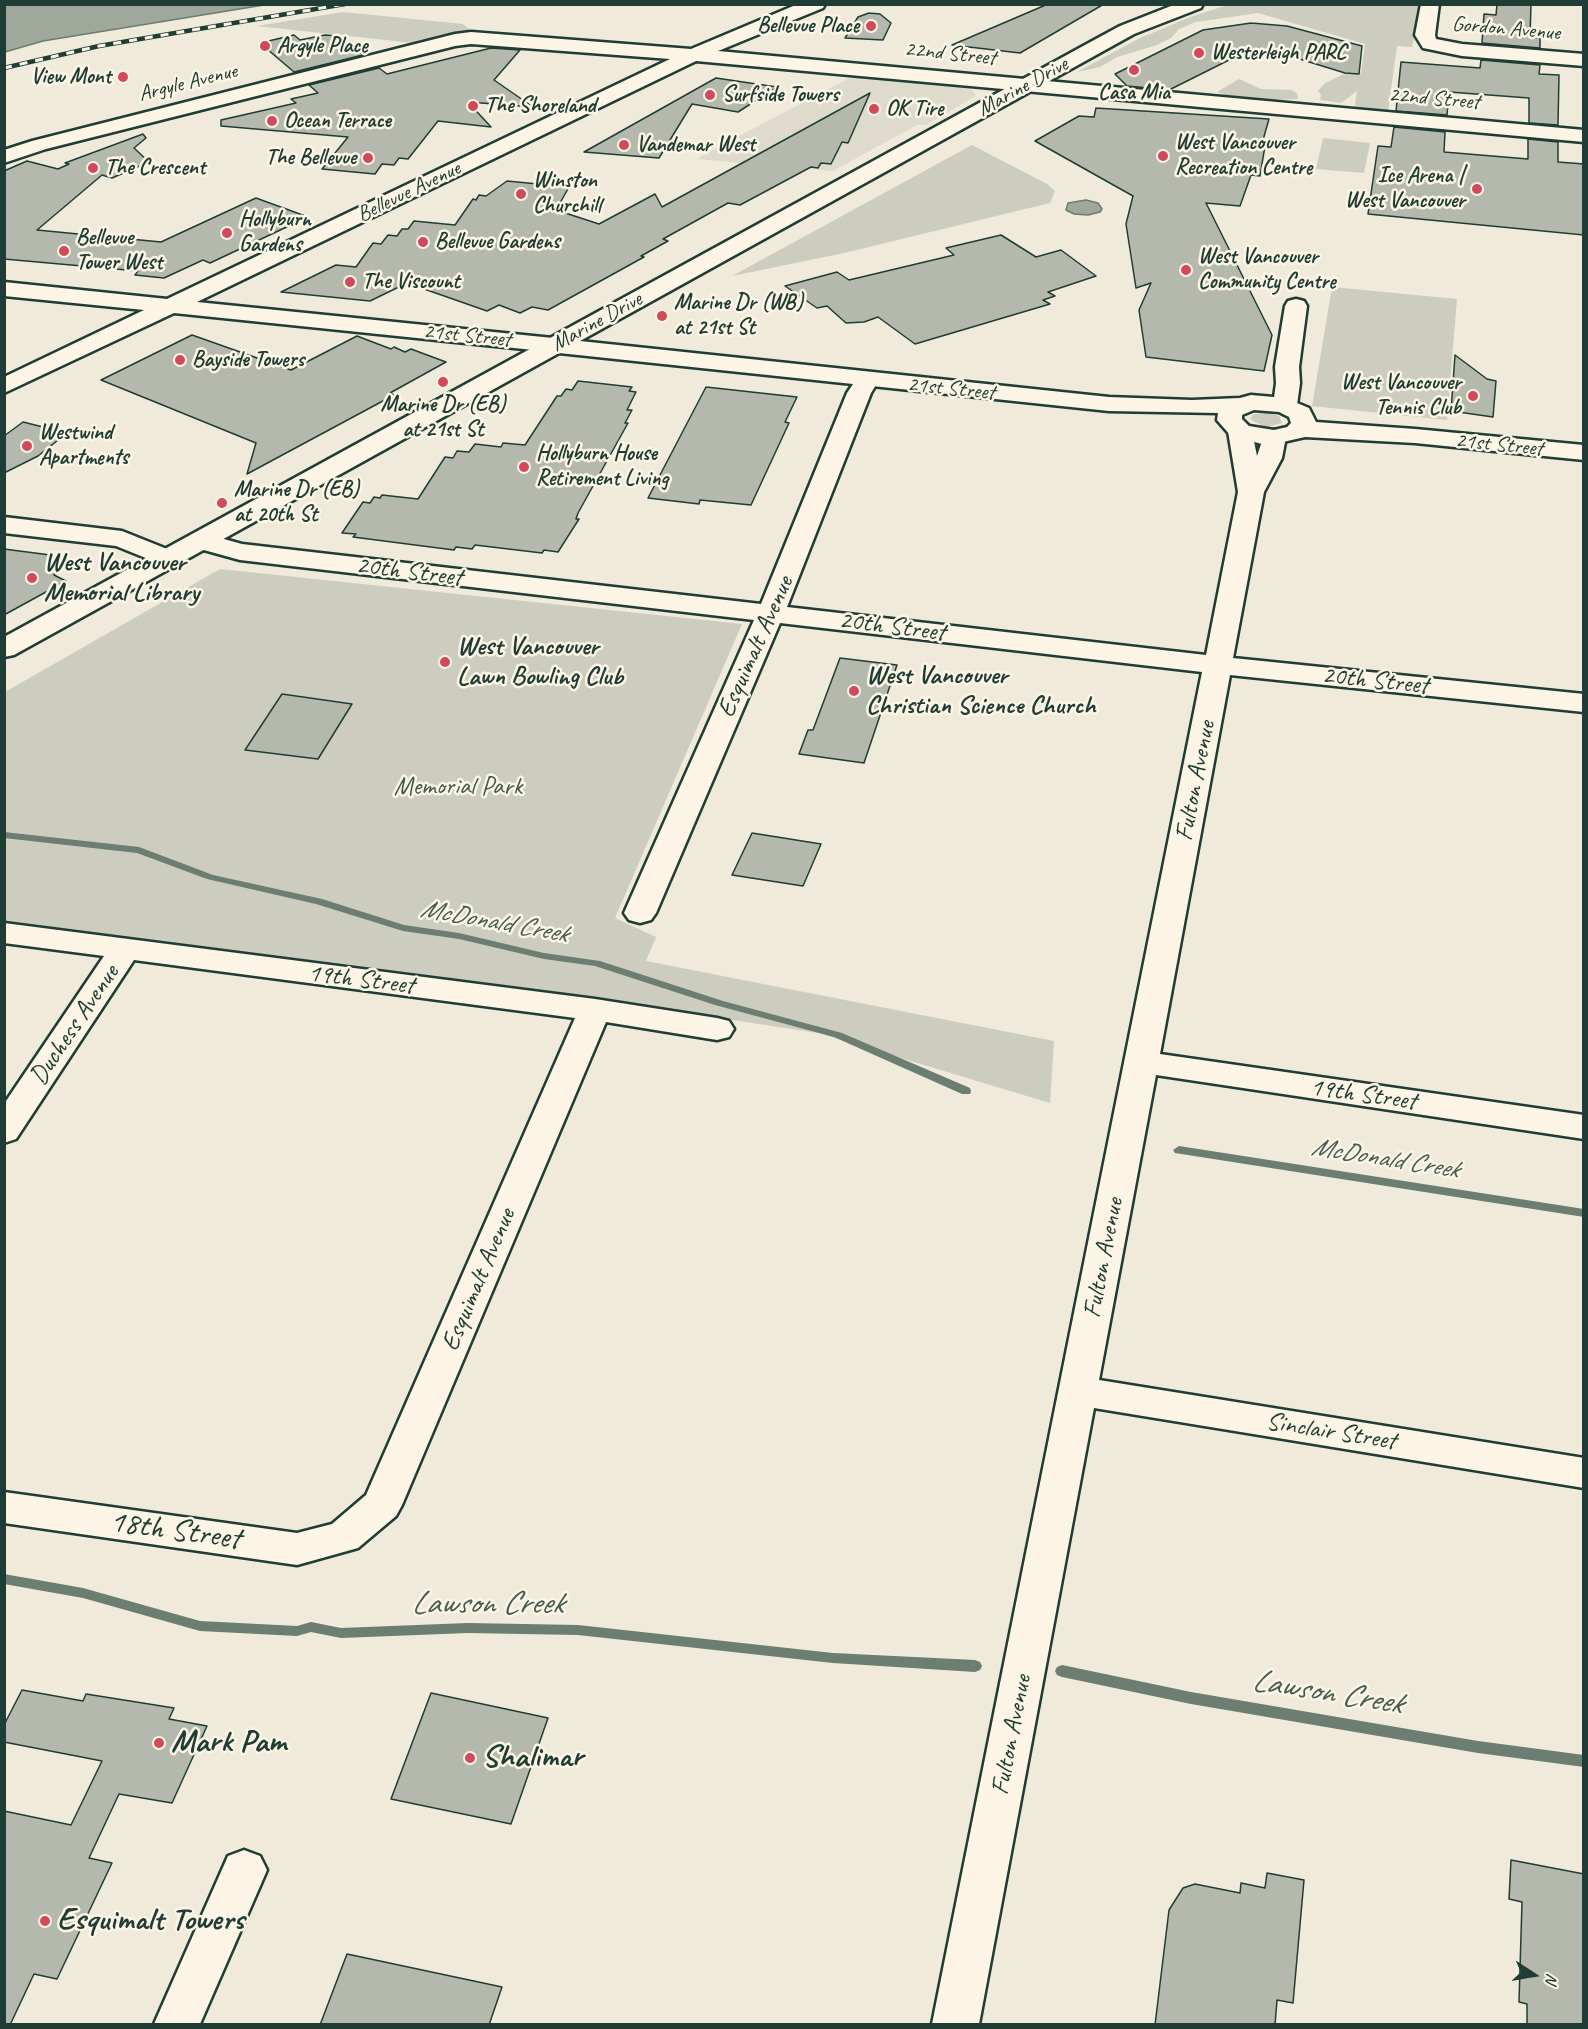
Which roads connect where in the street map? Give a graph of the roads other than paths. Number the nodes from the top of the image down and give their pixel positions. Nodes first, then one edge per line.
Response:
1 (816, 4) edge
2 (1194, 4) edge
3 (1430, 4) edge
4 (455, 40) joint
5 (694, 55) junction
6 (1584, 60) edge
7 (1024, 86) junction
8 (1584, 136) edge
9 (4, 158) edge
10 (4, 288) edge
11 (170, 306) junction
12 (1296, 306) dead end
13 (553, 345) junction
14 (867, 380) junction
15 (4, 386) edge
16 (1266, 416) junction
17 (1274, 437) junction
18 (1584, 453) edge
19 (1251, 492) junction
20 (4, 525) edge
21 (202, 541) junction
22 (168, 558) junction
23 (771, 613) junction
24 (4, 649) edge
25 (1218, 665) junction
26 (1584, 703) edge
27 (640, 913) dead end
28 (4, 933) edge
29 (126, 949) junction
30 (595, 1010) junction
31 (717, 1029) dead end
32 (1142, 1062) junction
33 (1584, 1127) edge
34 (4, 1131) edge
35 (1078, 1391) junction
36 (1584, 1473) edge
37 (4, 1507) edge
38 (344, 1537) joint
39 (244, 1870) dead end
40 (177, 2025) edge
41 (956, 2025) edge

1 - 5 street, Bellevue Avenue
2 - 7 street, Marine Drive
3 - 6 street, Gordon Avenue
4 - 5 street, 22nd Street
4 - 9 street, Argyle Avenue
5 - 7 street, 22nd Street
5 - 11 street, Bellevue Avenue
7 - 8 street, 22nd Street
7 - 13 street, Marine Drive
10 - 11 street, 21st Street
11 - 13 street, 21st Street
11 - 15 street, Bellevue Avenue
12 - 16 street, Fulton Avenue
13 - 14 street, 21st Street
13 - 21 street, Marine Drive
14 - 16 street, 21st Street
14 - 23 street, Esquimalt Avenue
16 - 17 street
16 - 17 street
16 - 18 street, 21st Street
16 - 19 street, Fulton Avenue
17 - 19 street, Fulton Avenue
19 - 25 street, Fulton Avenue
20 - 22 street
21 - 22 street, Marine Drive
21 - 23 street, 20th Street
22 - 24 street, Marine Drive
23 - 25 street, 20th Street
23 - 27 street, Esquimalt Avenue
25 - 26 street, 20th Street
25 - 32 street, Fulton Avenue
28 - 29 street, 19th Street
29 - 30 street, 19th Street
29 - 34 street, Duchess Avenue
30 - 31 street, 19th Street
30 - 38 street, Esquimalt Avenue
32 - 33 street, 19th Street
32 - 35 street, Fulton Avenue
35 - 36 street, Sinclair Street
35 - 41 street, Fulton Avenue
37 - 38 street, 18th Street
39 - 40 street

